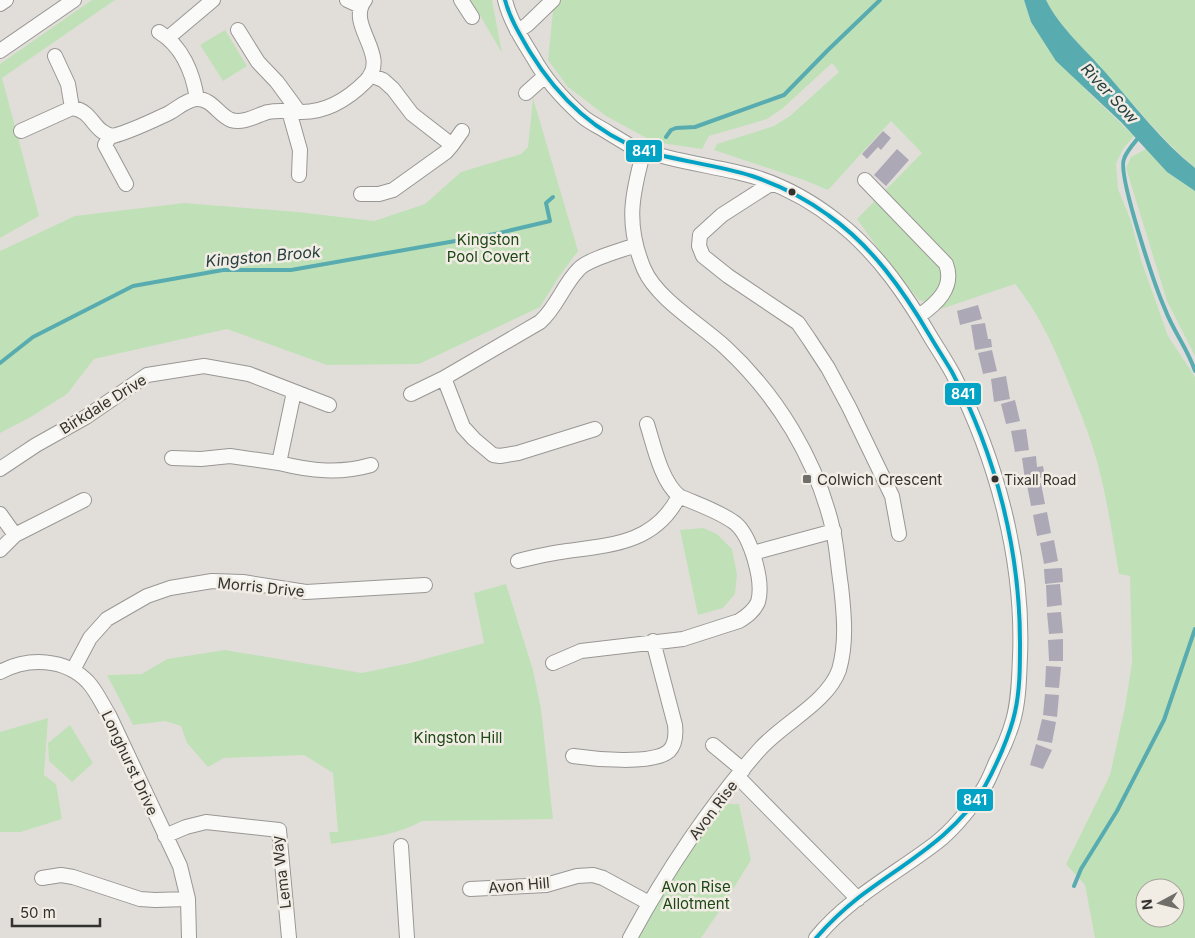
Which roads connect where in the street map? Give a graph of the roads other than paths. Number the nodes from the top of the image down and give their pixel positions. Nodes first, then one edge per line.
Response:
1 (74, 0) edge
2 (213, 0) edge
3 (347, 0) edge
4 (461, 0) edge
5 (506, 0) edge
6 (553, 0) edge
7 (363, 3) edge
8 (472, 17) dead end
9 (238, 30) dead end
10 (517, 31) junction
11 (0, 51) edge
12 (54, 56) dead end
13 (370, 75) junction
14 (545, 76) junction
15 (526, 93) dead end
16 (197, 99) junction
17 (70, 101) junction
18 (294, 111) junction
19 (21, 131) dead end
20 (462, 131) dead end
21 (110, 136) junction
22 (452, 145) junction
23 (644, 150) junction
24 (299, 176) dead end
25 (865, 180) dead end
26 (772, 183) junction
27 (126, 184) dead end
28 (361, 194) dead end
29 (636, 245) junction
30 (919, 316) junction
31 (444, 378) junction
32 (294, 392) junction
33 (411, 394) dead end
34 (329, 405) dead end
35 (647, 424) dead end
36 (595, 429) dead end
37 (172, 458) dead end
38 (279, 463) junction
39 (371, 465) dead end
40 (0, 469) edge
41 (679, 496) junction
42 (84, 500) dead end
43 (0, 514) edge
44 (834, 531) junction
45 (899, 534) dead end
46 (15, 535) junction
47 (0, 550) edge
48 (753, 553) junction
49 (518, 561) dead end
50 (424, 585) dead end
51 (653, 642) junction
52 (553, 663) dead end
53 (73, 670) junction
54 (0, 672) edge
55 (713, 745) dead end
56 (573, 756) dead end
57 (740, 773) junction
58 (165, 836) junction
59 (400, 846) dead end
60 (42, 878) dead end
61 (470, 889) dead end
62 (188, 899) junction
63 (858, 899) junction
64 (648, 903) junction
65 (189, 938) edge
66 (289, 938) edge
67 (407, 938) edge
68 (630, 938) edge
69 (816, 938) edge

1 - 11 street
2 - 16 street
3 - 7 street
4 - 8 street
5 - 10 street
6 - 10 street
7 - 13 street
9 - 18 street
10 - 14 street
12 - 17 street
13 - 18 street
13 - 22 street
14 - 15 street
14 - 23 street
16 - 18 street
16 - 21 street
17 - 19 street
17 - 21 street
18 - 24 street
20 - 22 street
21 - 27 street
22 - 28 street
23 - 26 street
23 - 29 street
25 - 30 street
26 - 30 street
26 - 45 street
29 - 31 street
29 - 44 street
30 - 63 street
31 - 33 street
31 - 36 street
32 - 34 street, Birkdale Drive
32 - 38 street
32 - 40 street, Birkdale Drive
35 - 41 street
37 - 38 street
38 - 39 street
41 - 48 street
41 - 49 street
42 - 46 street
43 - 46 street
44 - 48 street
44 - 57 street
46 - 47 street
48 - 51 street
50 - 53 street, Morris Drive
51 - 52 street
51 - 56 street
53 - 54 street, Longhurst Drive
53 - 58 street, Longhurst Drive
55 - 57 street
57 - 63 street, Avon Rise
57 - 64 street, Avon Rise
58 - 62 street, Longhurst Drive
58 - 66 street, Lema Way
59 - 67 street
60 - 62 street
61 - 64 street, Avon Hill
62 - 65 street, Longhurst Drive
63 - 69 street
64 - 68 street, Avon Rise

